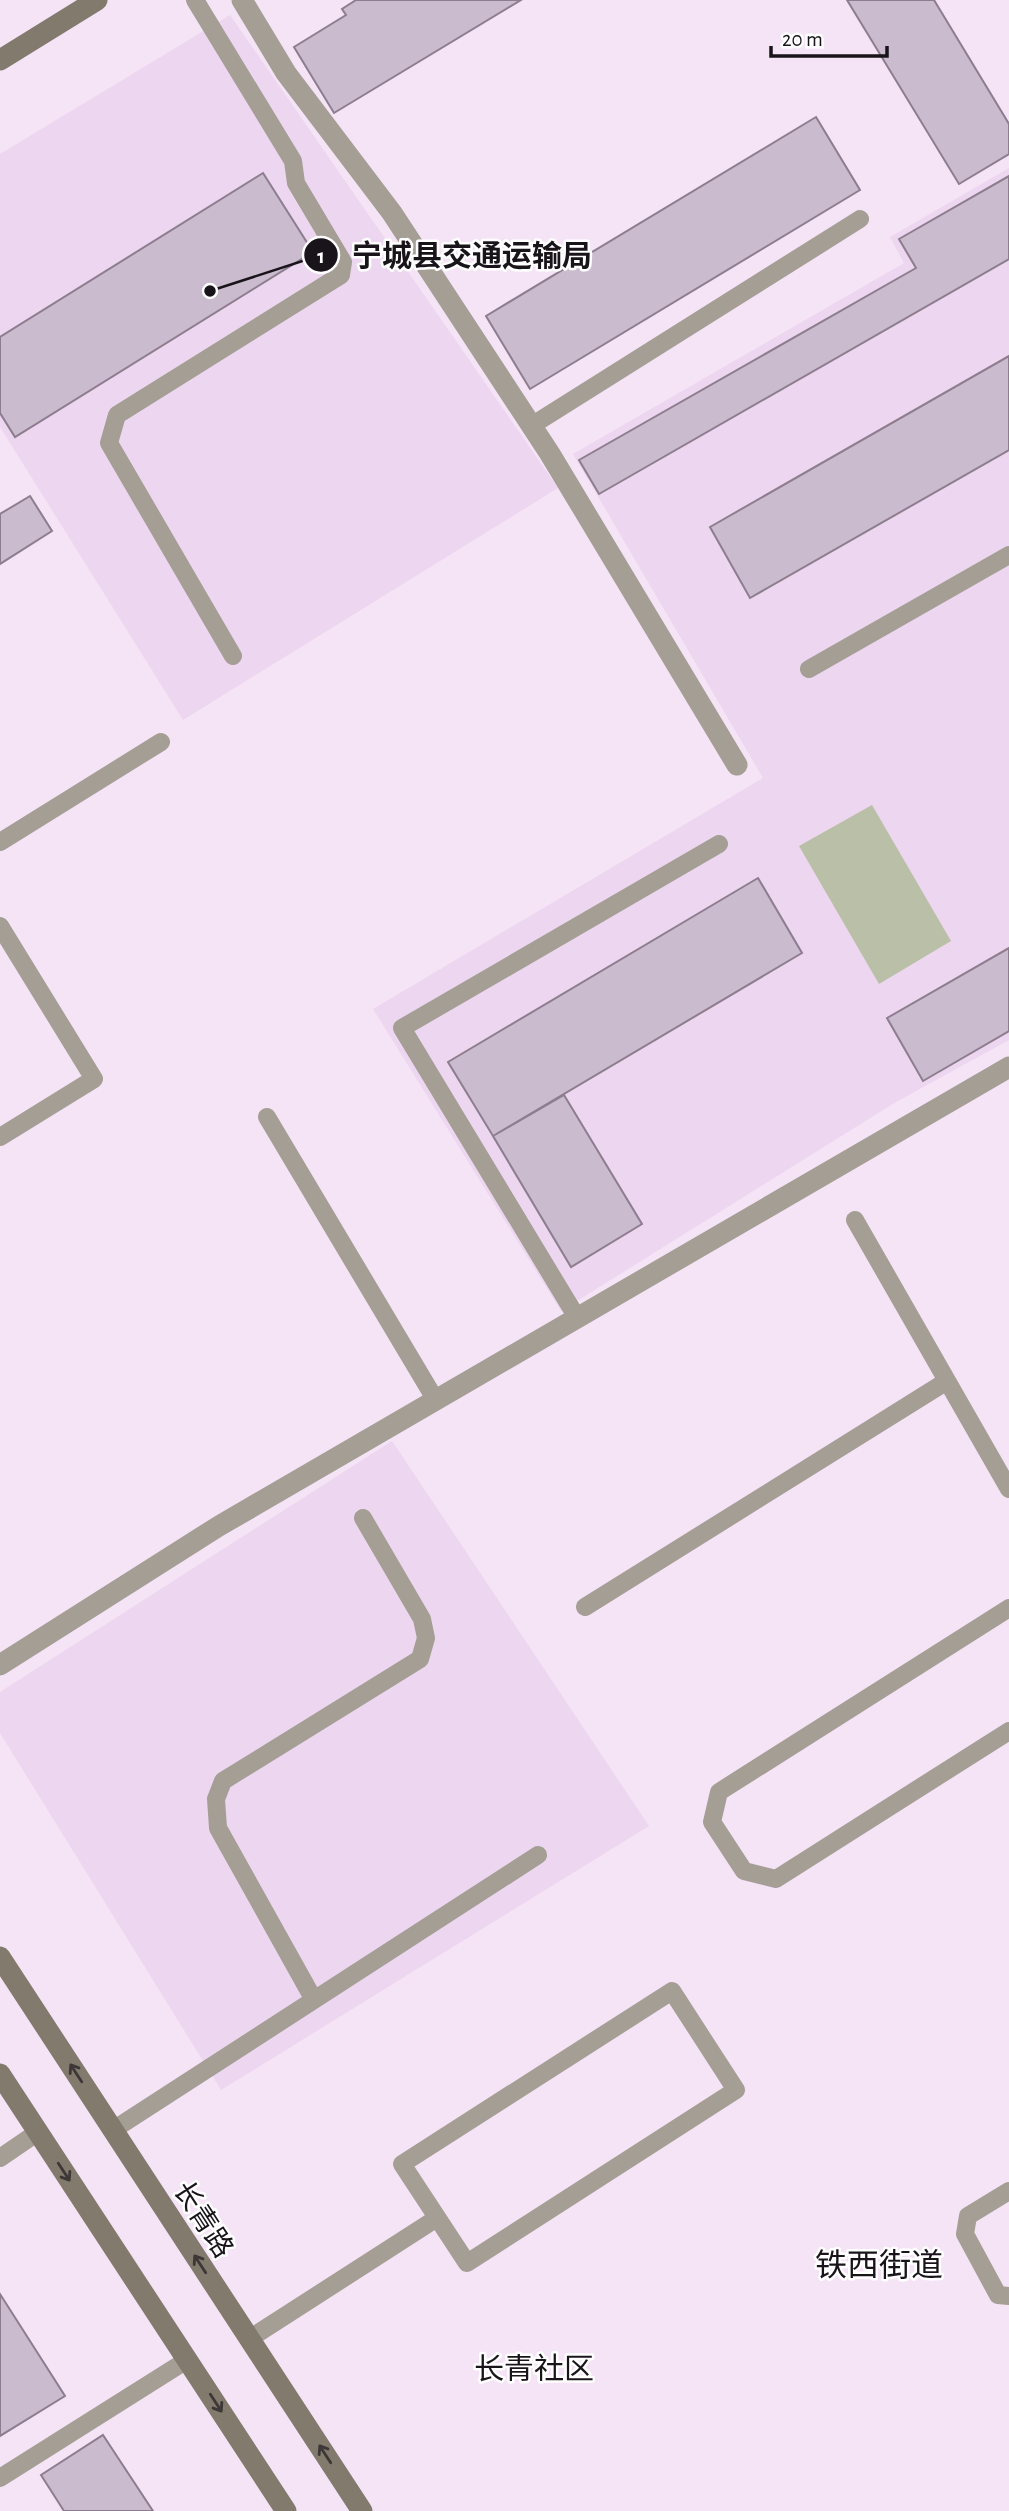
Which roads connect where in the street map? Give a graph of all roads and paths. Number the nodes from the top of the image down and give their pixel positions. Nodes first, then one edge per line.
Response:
1 (97, 0) edge
2 (195, 0) edge
3 (242, 0) edge
4 (0, 60) edge
5 (860, 219) dead end
6 (531, 426) junction
7 (1009, 555) edge
8 (233, 656) dead end
9 (809, 669) dead end
10 (161, 742) dead end
11 (737, 765) dead end
12 (0, 842) edge
13 (719, 844) dead end
14 (0, 926) edge
15 (1009, 1067) edge
16 (267, 1116) dead end
17 (0, 1137) edge
18 (855, 1220) dead end
19 (576, 1316) junction
20 (947, 1381) junction
21 (435, 1399) junction
22 (1009, 1489) edge
23 (363, 1518) dead end
24 (585, 1607) dead end
25 (1009, 1608) edge
26 (0, 1665) edge
27 (1009, 1731) edge
28 (537, 1854) dead end
29 (0, 1957) edge
30 (314, 2000) junction
31 (0, 2074) edge
32 (113, 2130) junction
33 (38, 2132) junction
34 (0, 2158) edge
35 (1009, 2190) edge
36 (437, 2218) junction
37 (1009, 2296) edge
38 (249, 2339) junction
39 (187, 2360) junction
40 (0, 2478) edge
41 (286, 2511) edge
42 (362, 2511) edge

1 - 4 main road
2 - 8 lane
3 - 6 street
5 - 6 lane
6 - 11 street
7 - 9 lane
10 - 12 lane
13 - 19 lane
14 - 17 lane
15 - 19 street
16 - 21 lane
18 - 20 lane
19 - 21 street
20 - 22 lane
20 - 24 lane
21 - 26 street
23 - 30 lane
25 - 27 lane
28 - 30 lane
32 -> 29 main road, 长青路
30 - 32 lane
31 - 33 main road
38 -> 32 main road, 长青路
33 - 34 lane
33 -> 39 main road
35 - 37 lane
36 - 36 lane
36 - 38 lane
42 -> 38 main road, 长青路
39 - 40 lane
39 -> 41 main road

